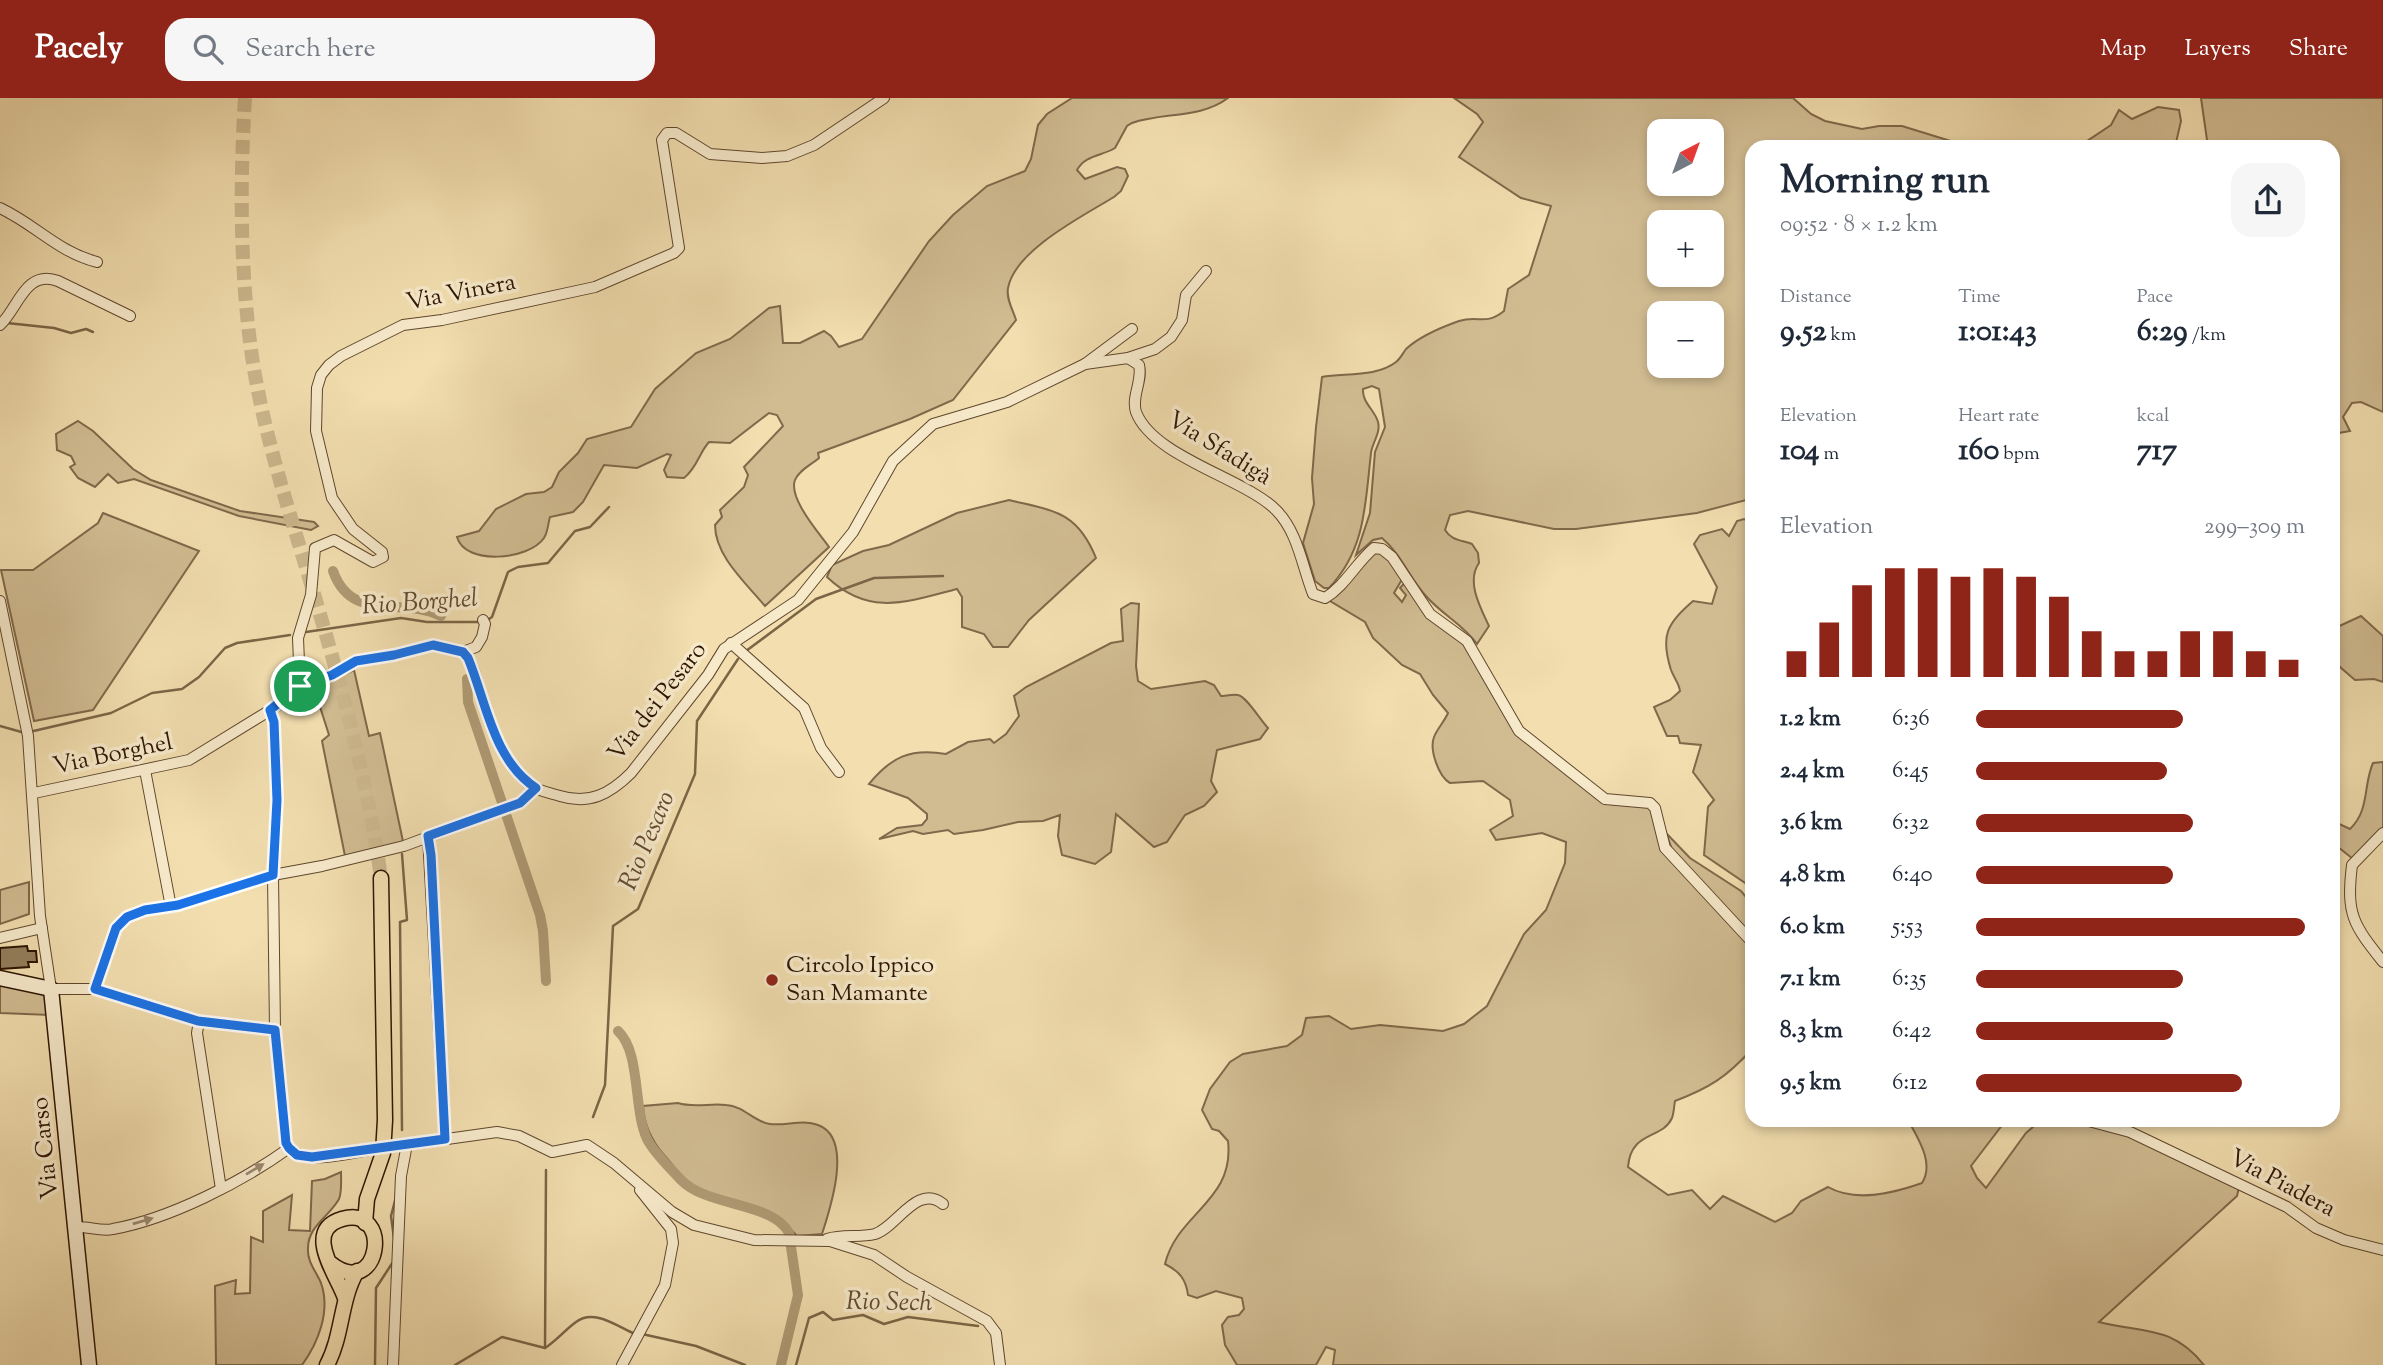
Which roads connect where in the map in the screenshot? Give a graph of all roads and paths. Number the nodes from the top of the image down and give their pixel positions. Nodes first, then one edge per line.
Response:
1 (884, 98) edge
2 (0, 208) edge
3 (97, 262) dead end
4 (1206, 271) dead end
5 (130, 316) dead end
6 (0, 325) edge
7 (1132, 330) dead end
8 (1128, 358) junction
9 (1085, 364) junction
10 (0, 601) edge
11 (484, 622) dead end
12 (731, 643) junction
13 (463, 652) junction
14 (300, 686) junction
15 (270, 710) junction
16 (145, 771) junction
17 (839, 772) dead end
18 (536, 788) junction
19 (34, 793) junction
20 (2383, 833) edge
21 (428, 836) junction
22 (273, 875) junction
23 (381, 878) tunnel mouth
24 (171, 906) junction
25 (42, 928) junction
26 (1745, 934) edge
27 (0, 938) edge
28 (2383, 962) edge
29 (0, 978) edge
30 (51, 989) junction
31 (95, 989) junction
32 (198, 1021) junction
33 (275, 1030) junction
34 (2111, 1127) edge
35 (445, 1139) junction
36 (407, 1144) junction
37 (289, 1148) junction
38 (632, 1178) junction
39 (221, 1189) junction
40 (367, 1199) junction
41 (943, 1204) dead end
42 (350, 1218) junction
43 (365, 1223) junction
44 (76, 1227) junction
45 (823, 1240) junction
46 (2383, 1250) edge
47 (330, 1263) junction
48 (357, 1271) junction
49 (345, 1298) junction
50 (89, 1365) edge
51 (327, 1365) edge
52 (393, 1365) edge
53 (622, 1365) edge
54 (1000, 1365) edge

1 - 14 street, Via Vinera
2 - 3 street
4 - 8 street
5 - 6 street
7 - 9 street
8 - 9 street
8 - 26 street, Via Sfadigà
9 - 12 street
10 - 19 street, Via Carso
11 - 13 street
12 - 17 street, Via dei Pesaro
12 - 18 street, Via dei Pesaro
13 - 14 street, Via Borghel
13 - 18 street
14 - 15 street, Via Borghel
15 - 16 street, Via Borghel
15 - 22 street
16 - 19 street, Via Borghel
16 - 24 street
18 - 21 street
19 - 25 street, Via Carso
20 - 28 street
21 - 22 street
21 - 35 street
22 - 24 street
22 - 33 street
23 - 40 main road
24 - 31 street
25 - 27 street
25 - 30 street, Via Carso
29 - 30 street
30 - 31 street
30 - 44 street, Via Carso
31 - 32 street
32 - 33 street
32 - 39 street
33 - 37 street
34 - 46 street, Via Piadera
35 - 36 street
35 - 38 street
36 - 37 street, bridge
36 - 52 street
39 -> 37 street
38 - 45 street
38 - 53 street
44 -> 39 street
40 - 42 main road
40 - 43 main road
41 - 45 street
42 - 43 main road
42 - 47 main road
43 - 48 main road
44 - 50 street, Via Carso
45 - 54 street
47 - 48 main road
47 - 49 main road
48 - 49 main road
49 - 51 main road

